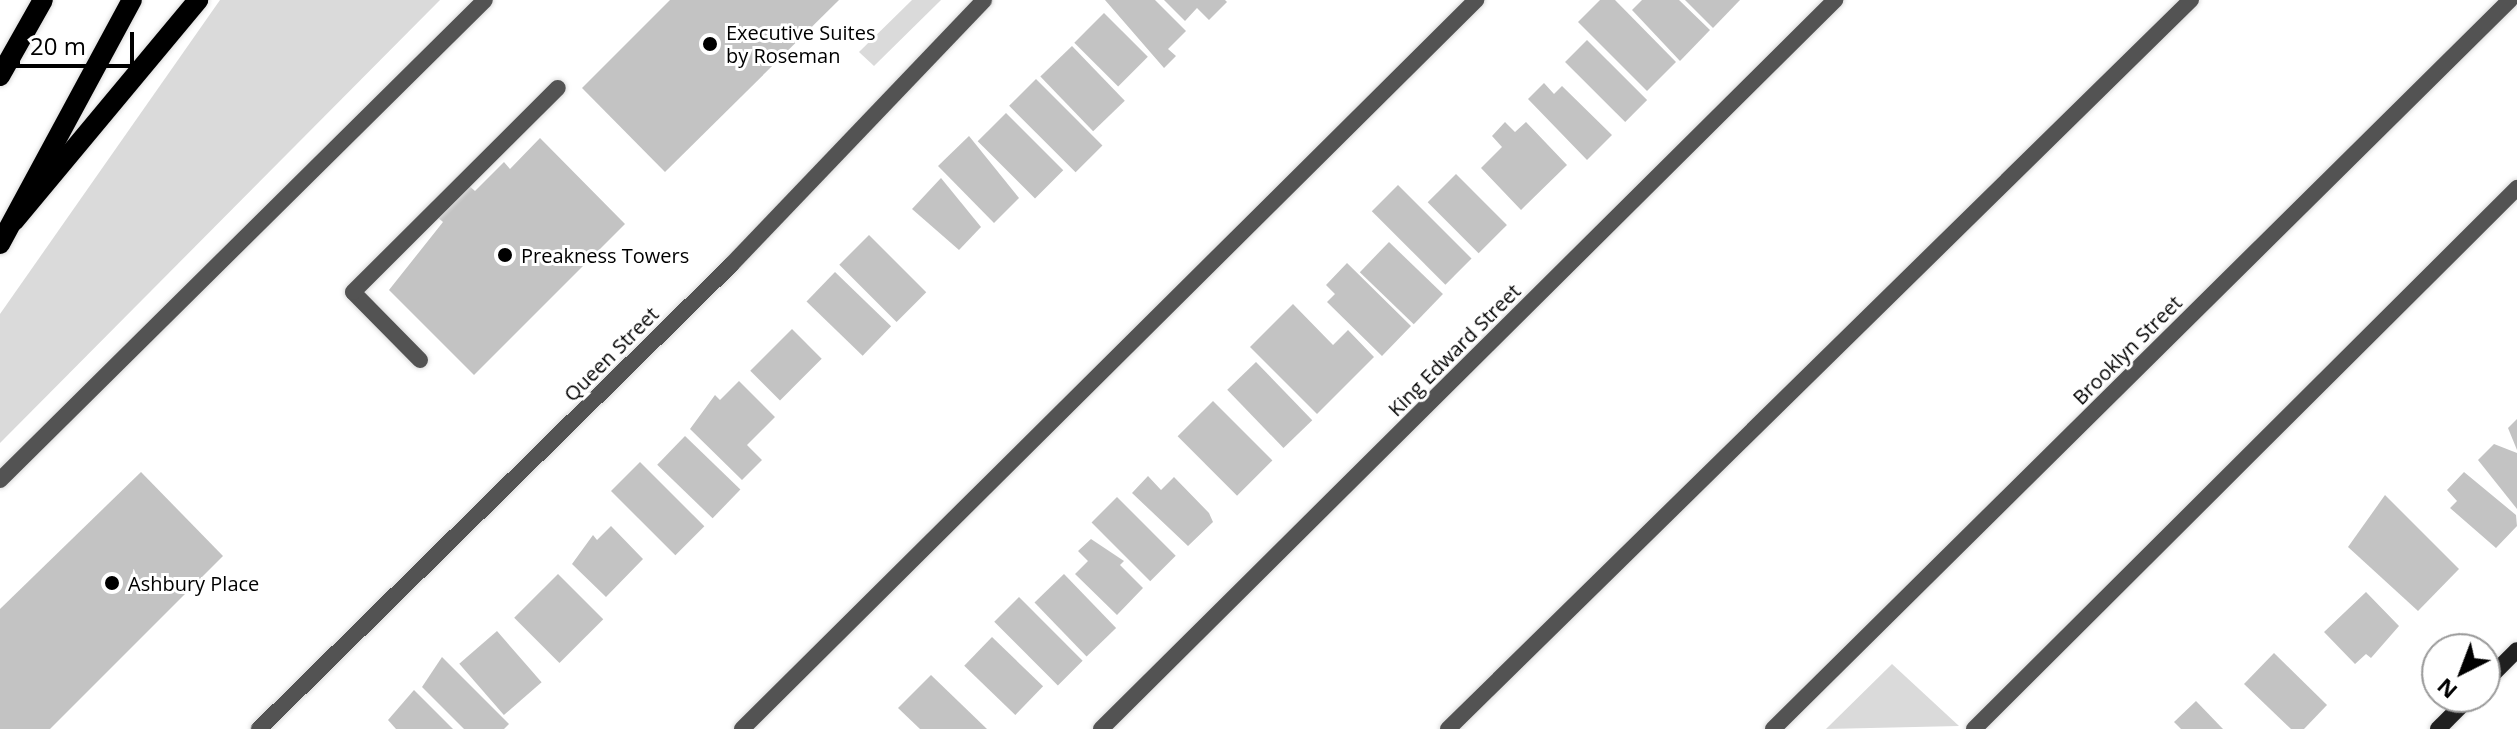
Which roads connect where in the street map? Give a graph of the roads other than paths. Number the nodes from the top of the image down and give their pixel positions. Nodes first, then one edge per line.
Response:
1 (43, 0) edge
2 (132, 0) edge
3 (198, 0) edge
4 (485, 0) edge
5 (984, 0) edge
6 (1476, 0) edge
7 (1835, 0) edge
8 (2191, 0) edge
9 (2510, 0) edge
10 (0, 76) edge
11 (558, 88) dead end
12 (2517, 188) edge
13 (14, 221) junction
14 (0, 244) edge
15 (420, 360) dead end
16 (0, 480) edge
17 (2517, 650) edge
18 (2501, 666) edge
19 (2454, 713) edge
20 (259, 729) edge
21 (742, 729) edge
22 (1101, 729) edge
23 (1448, 729) edge
24 (1773, 729) edge
25 (1974, 729) edge
26 (2438, 729) edge

1 - 10 main road
2 - 13 main road
3 - 13 main road
4 - 16 street
5 - 20 street, Queen Street
6 - 21 street
7 - 22 street, King Edward Street
8 - 23 street
9 - 24 street, Brooklyn Street
11 - 15 street
12 - 25 street
13 - 14 main road
17 - 18 street
19 - 26 street

